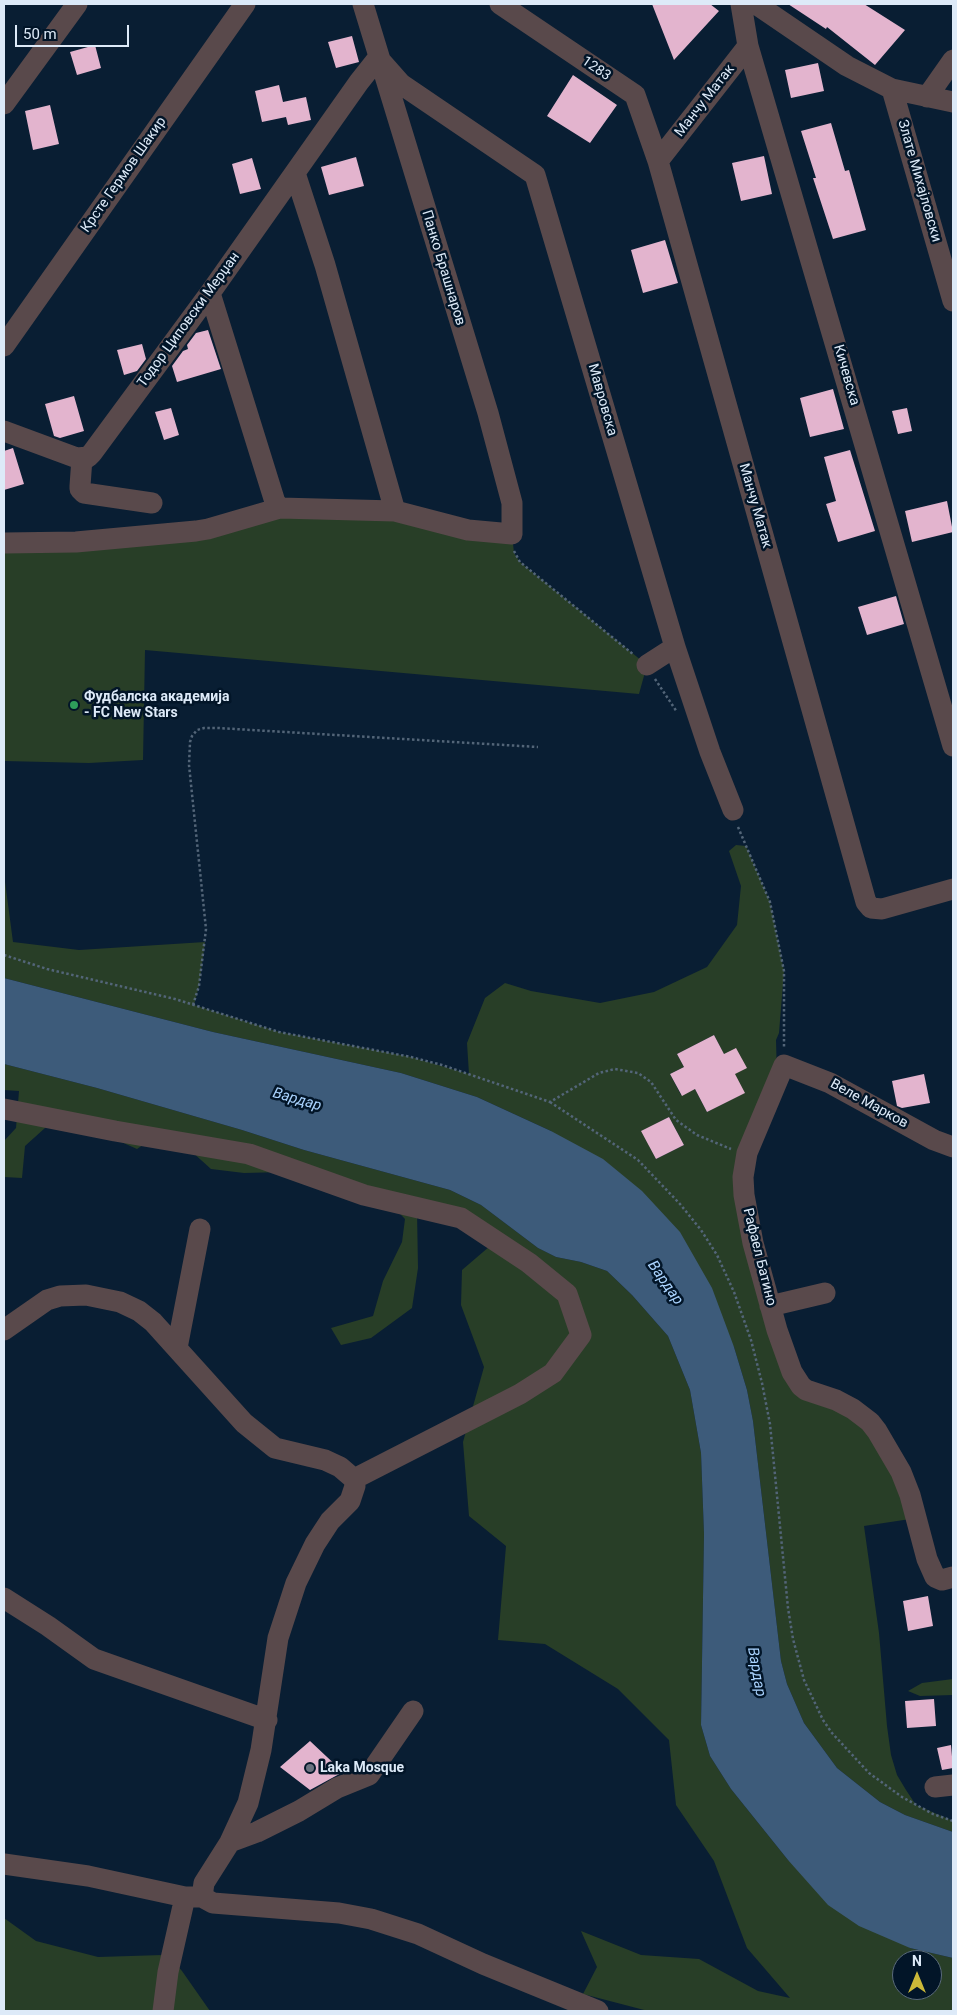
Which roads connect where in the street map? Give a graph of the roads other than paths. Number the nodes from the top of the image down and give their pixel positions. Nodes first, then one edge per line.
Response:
1 (77, 4) edge
2 (245, 4) edge
3 (363, 4) edge
4 (500, 4) edge
5 (741, 4) edge
6 (756, 4) edge
7 (748, 46) junction
8 (378, 58) junction
9 (953, 60) edge
10 (892, 89) junction
11 (927, 96) junction
12 (953, 102) edge
13 (4, 104) edge
14 (658, 161) junction
15 (295, 173) junction
16 (210, 293) junction
17 (953, 301) edge
18 (4, 346) edge
19 (4, 431) edge
20 (80, 458) junction
21 (152, 503) dead end
22 (280, 508) junction
23 (395, 512) junction
24 (4, 542) edge
25 (675, 647) junction
26 (647, 665) dead end
27 (953, 746) edge
28 (733, 810) road end
29 (953, 888) edge
30 (784, 1065) joint
31 (4, 1109) edge
32 (953, 1148) edge
33 (200, 1229) dead end
34 (825, 1293) dead end
35 (770, 1306) junction
36 (4, 1330) edge
37 (177, 1348) junction
38 (354, 1479) junction
39 (953, 1577) edge
40 (4, 1598) edge
41 (413, 1711) dead end
42 (267, 1720) junction
43 (230, 1842) junction
44 (4, 1864) edge
45 (194, 1897) junction
46 (163, 2011) edge
47 (598, 2011) edge

1 - 13 street
2 - 18 street, Крсте Гермов Шакир
3 - 8 street, Панко Брашнаров
4 - 14 street, 1283
5 - 7 street, Кичевска
6 - 10 street
7 - 14 street, Манчу Матак
7 - 27 street, Кичевска
8 - 15 street, Тодор Циповски Мерџан
8 - 23 street, Панко Брашнаров
8 - 25 street, Мавровска
9 - 11 street
10 - 11 street
10 - 17 street, Злате Михајловски
11 - 12 street
14 - 29 street, Манчу Матак
15 - 16 street, Тодор Циповски Мерџан
15 - 23 street
16 - 20 street, Тодор Циповски Мерџан
16 - 22 street
19 - 20 street
20 - 21 street
22 - 23 street
22 - 24 street
25 - 26 street
25 - 28 street, Мавровска
30 - 32 street, Веле Марков
30 - 35 street, Рафаел Батино
31 - 38 street
33 - 37 street
34 - 35 street
35 - 39 street, Рафаел Батино
36 - 37 street
37 - 38 street
38 - 42 street
40 - 42 street
41 - 43 street
42 - 43 street
43 - 45 street
44 - 45 street
45 - 46 street
45 - 47 street

